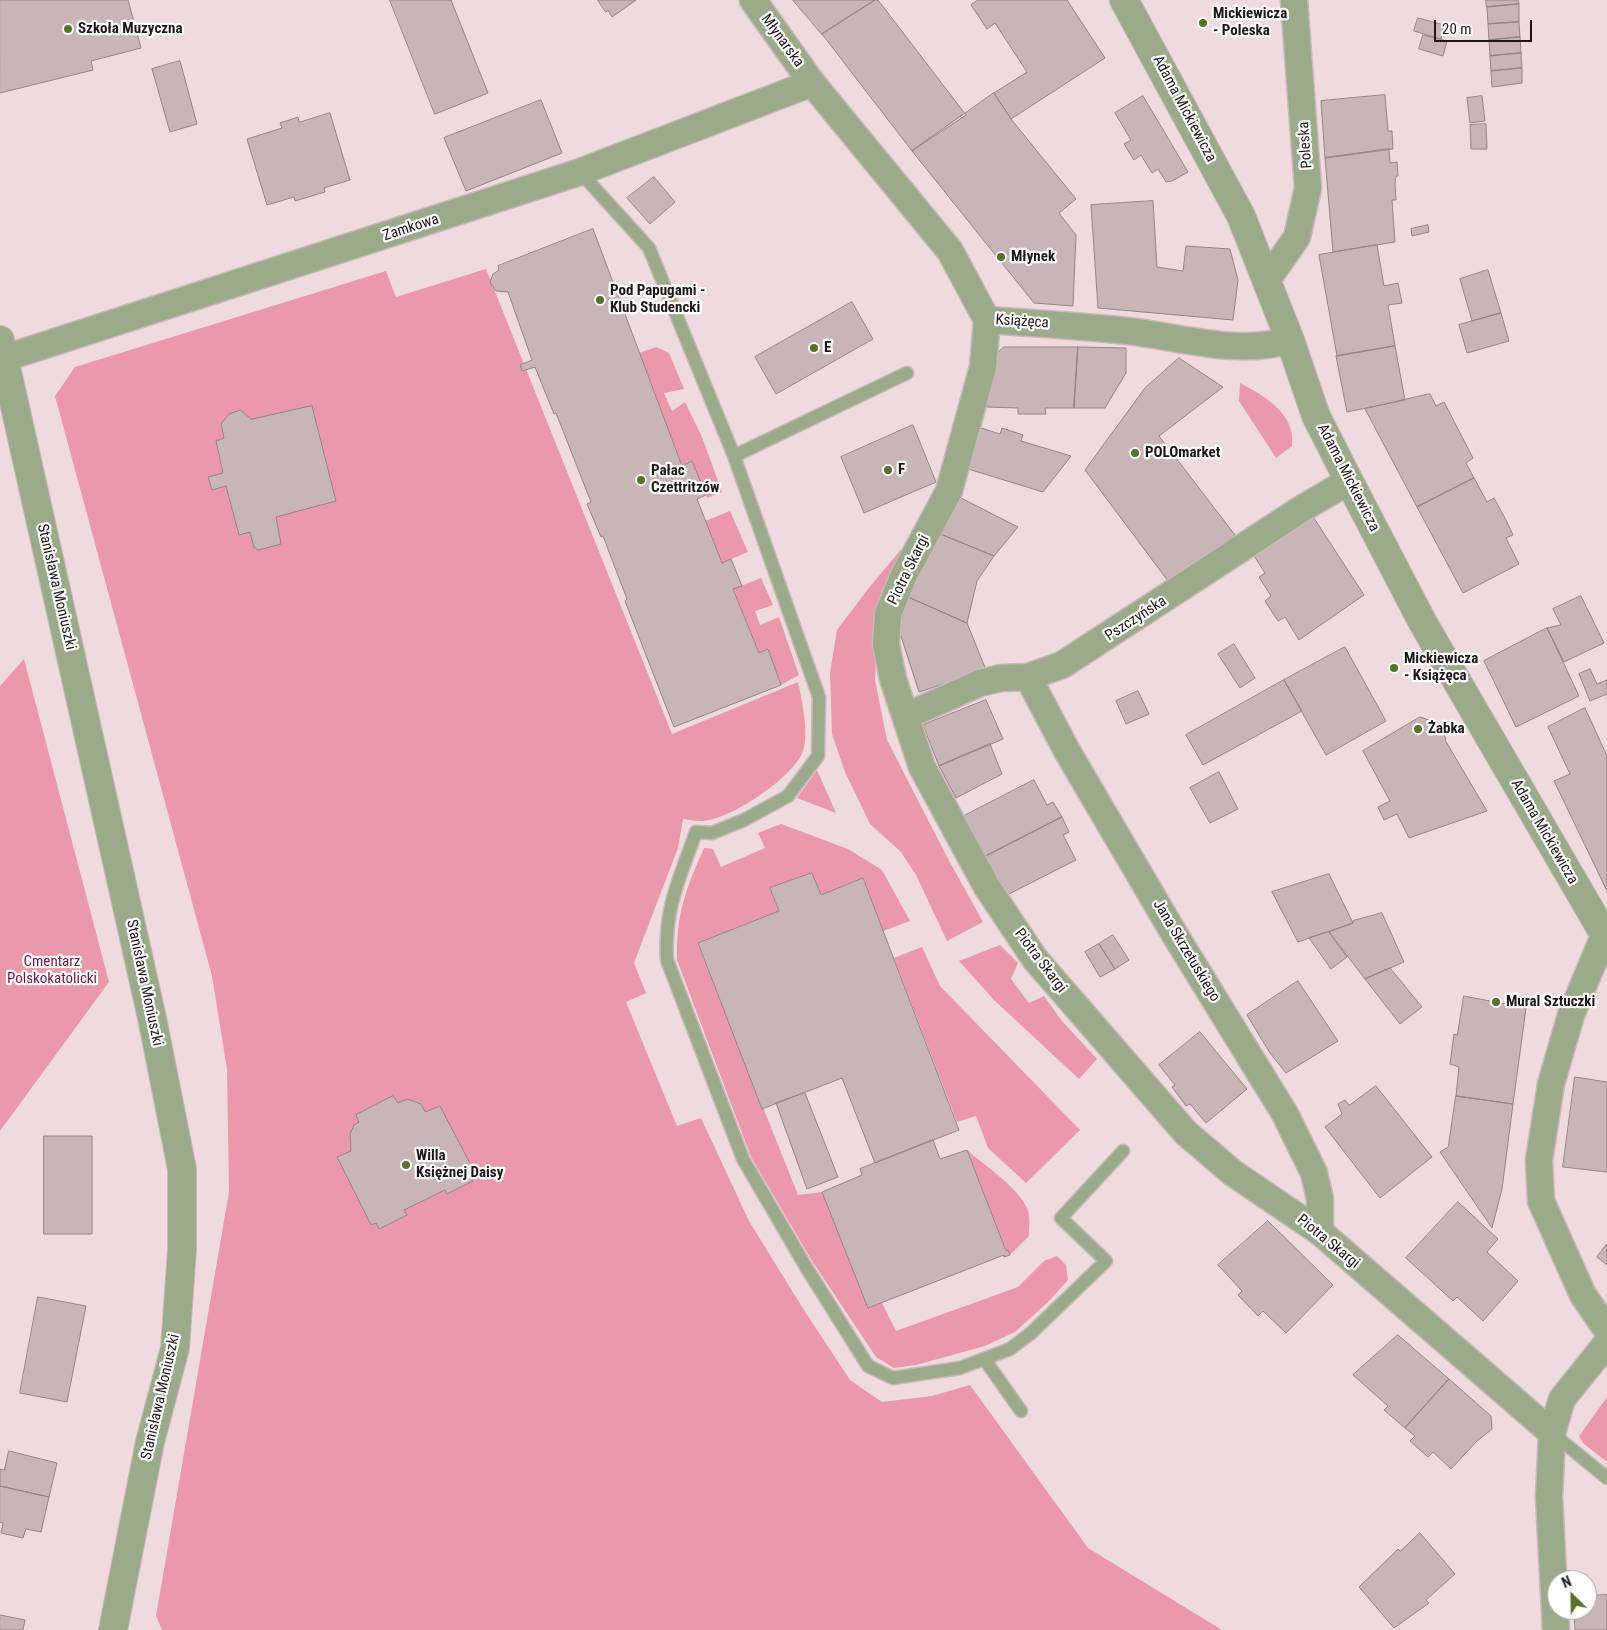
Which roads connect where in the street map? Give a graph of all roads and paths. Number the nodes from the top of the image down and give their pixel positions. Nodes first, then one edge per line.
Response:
1 (753, 0) edge
2 (1124, 0) edge
3 (1294, 0) edge
4 (812, 83) junction
5 (580, 172) junction
6 (1267, 280) junction
7 (987, 320) junction
8 (1290, 340) junction
9 (2, 349) edge
10 (907, 373) dead end
11 (734, 456) junction
12 (1349, 481) junction
13 (1028, 677) junction
14 (906, 716) junction
15 (1606, 938) edge
16 (1123, 1151) dead end
17 (1320, 1232) junction
18 (1607, 1330) edge
19 (1607, 1343) edge
20 (986, 1360) junction
21 (1021, 1411) dead end
22 (1552, 1433) junction
23 (1607, 1478) edge
24 (113, 1630) edge
25 (1556, 1630) edge

1 - 4 street, Młynarska
2 - 6 street, Adama Mickiewicza
3 - 6 street, Poleska
4 - 5 street, Zamkowa
4 - 7 street, Książęca
5 - 9 street, Zamkowa
5 - 11 lane
6 - 8 street, Adama Mickiewicza
7 - 8 street, Książęca
7 - 14 street, Piotra Skargi
8 - 12 street, Adama Mickiewicza
9 - 24 street, Stanisława Moniuszki
10 - 11 lane
11 - 20 lane
12 - 13 street, Pszczyńska
12 - 15 street, Adama Mickiewicza
13 - 14 street, Pszczyńska
13 - 17 street, Jana Skrzetuskiego
14 - 17 street, Piotra Skargi
15 - 18 street
16 - 20 lane
17 - 22 street, Piotra Skargi
19 - 22 street
20 - 21 lane
22 - 23 lane
22 - 25 street

